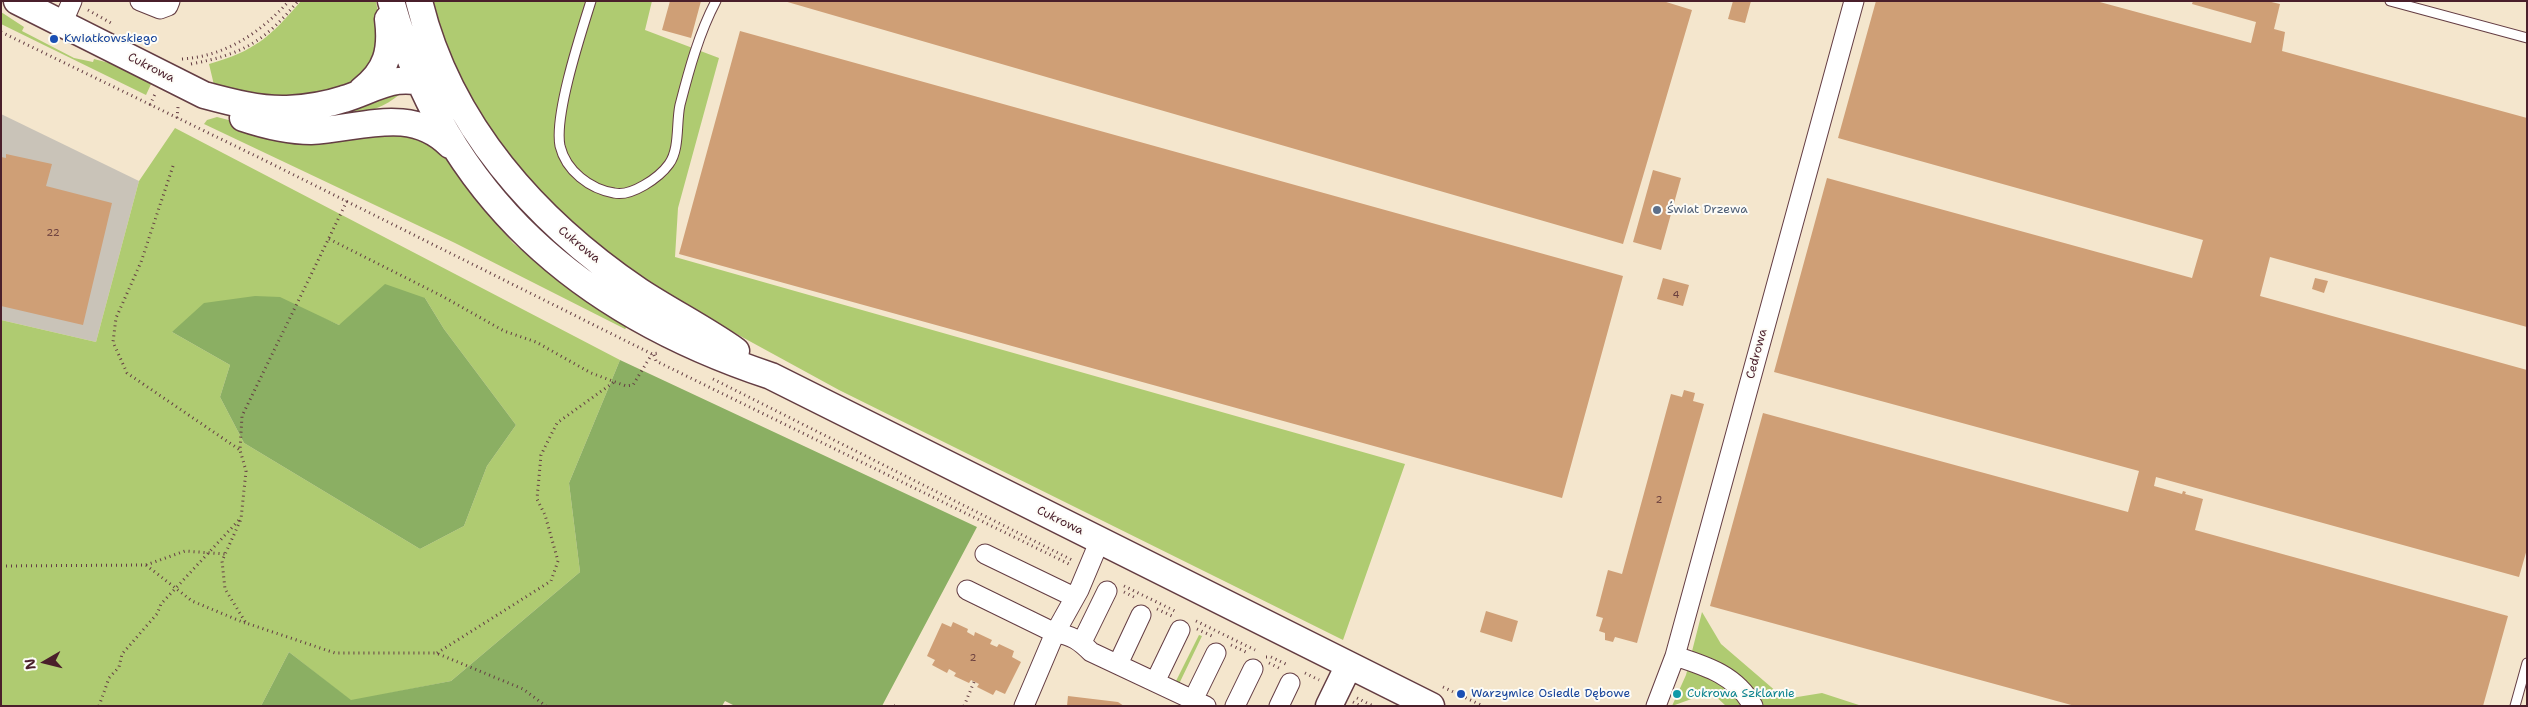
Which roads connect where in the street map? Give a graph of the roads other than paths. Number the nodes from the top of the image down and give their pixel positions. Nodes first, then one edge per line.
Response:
1 (17, 1) edge
2 (140, 1) edge
3 (170, 1) edge
4 (386, 1) edge
5 (391, 1) edge
6 (591, 1) edge
7 (716, 1) edge
8 (1854, 1) edge
9 (2390, 1) edge
10 (68, 9) edge
11 (421, 10) edge
12 (2527, 38) edge
13 (418, 82) junction
14 (204, 95) junction
15 (346, 99) junction
16 (466, 114) junction
17 (368, 122) junction
18 (458, 153) junction
19 (771, 376) junction
20 (1100, 540) junction
21 (985, 554) dead end
22 (1116, 588) road end
23 (967, 590) dead end
24 (1074, 597) junction
25 (1144, 607) road end
26 (1185, 622) road end
27 (1056, 633) junction
28 (1082, 642) junction
29 (1218, 644) road end
30 (1674, 656) junction
31 (1255, 660) road end
32 (2527, 663) edge
33 (1118, 664) junction
34 (1349, 665) junction
35 (1291, 672) road end
36 (1155, 682) junction
37 (1334, 696) edge
38 (1200, 703) edge
39 (1024, 706) edge
40 (1235, 706) edge
41 (1279, 706) edge
42 (1432, 706) edge
43 (1656, 706) edge
44 (1752, 706) edge
45 (2515, 706) edge

1 - 10 street, Cukrowa
2 - 3 street
4 - 15 street
5 - 13 street
6 - 7 lane
8 - 30 street, Cedrowa
9 - 12 lane
10 - 14 street, Cukrowa
11 - 13 street
11 - 16 street
13 - 15 street, Cukrowa
13 - 16 street, Cukrowa
13 - 17 street, Cukrowa
13 - 18 street, Cukrowa
14 - 15 street, Cukrowa
14 - 17 street, Cukrowa
16 - 19 street, Cukrowa
17 - 18 street, Cukrowa
18 - 19 street, Cukrowa
19 - 20 street, Cukrowa
20 - 24 street
20 - 34 street, Cukrowa
21 - 24 street
22 - 28 street
23 - 27 street
24 - 27 street
25 - 33 street
26 - 36 street
27 - 28 street
27 - 39 street
28 - 33 street
29 - 38 street
30 - 43 street, Cedrowa
30 - 44 street
31 - 40 street
32 - 45 lane
33 - 36 street
34 - 37 street
34 - 42 street, Cukrowa
35 - 41 street
36 - 38 street

